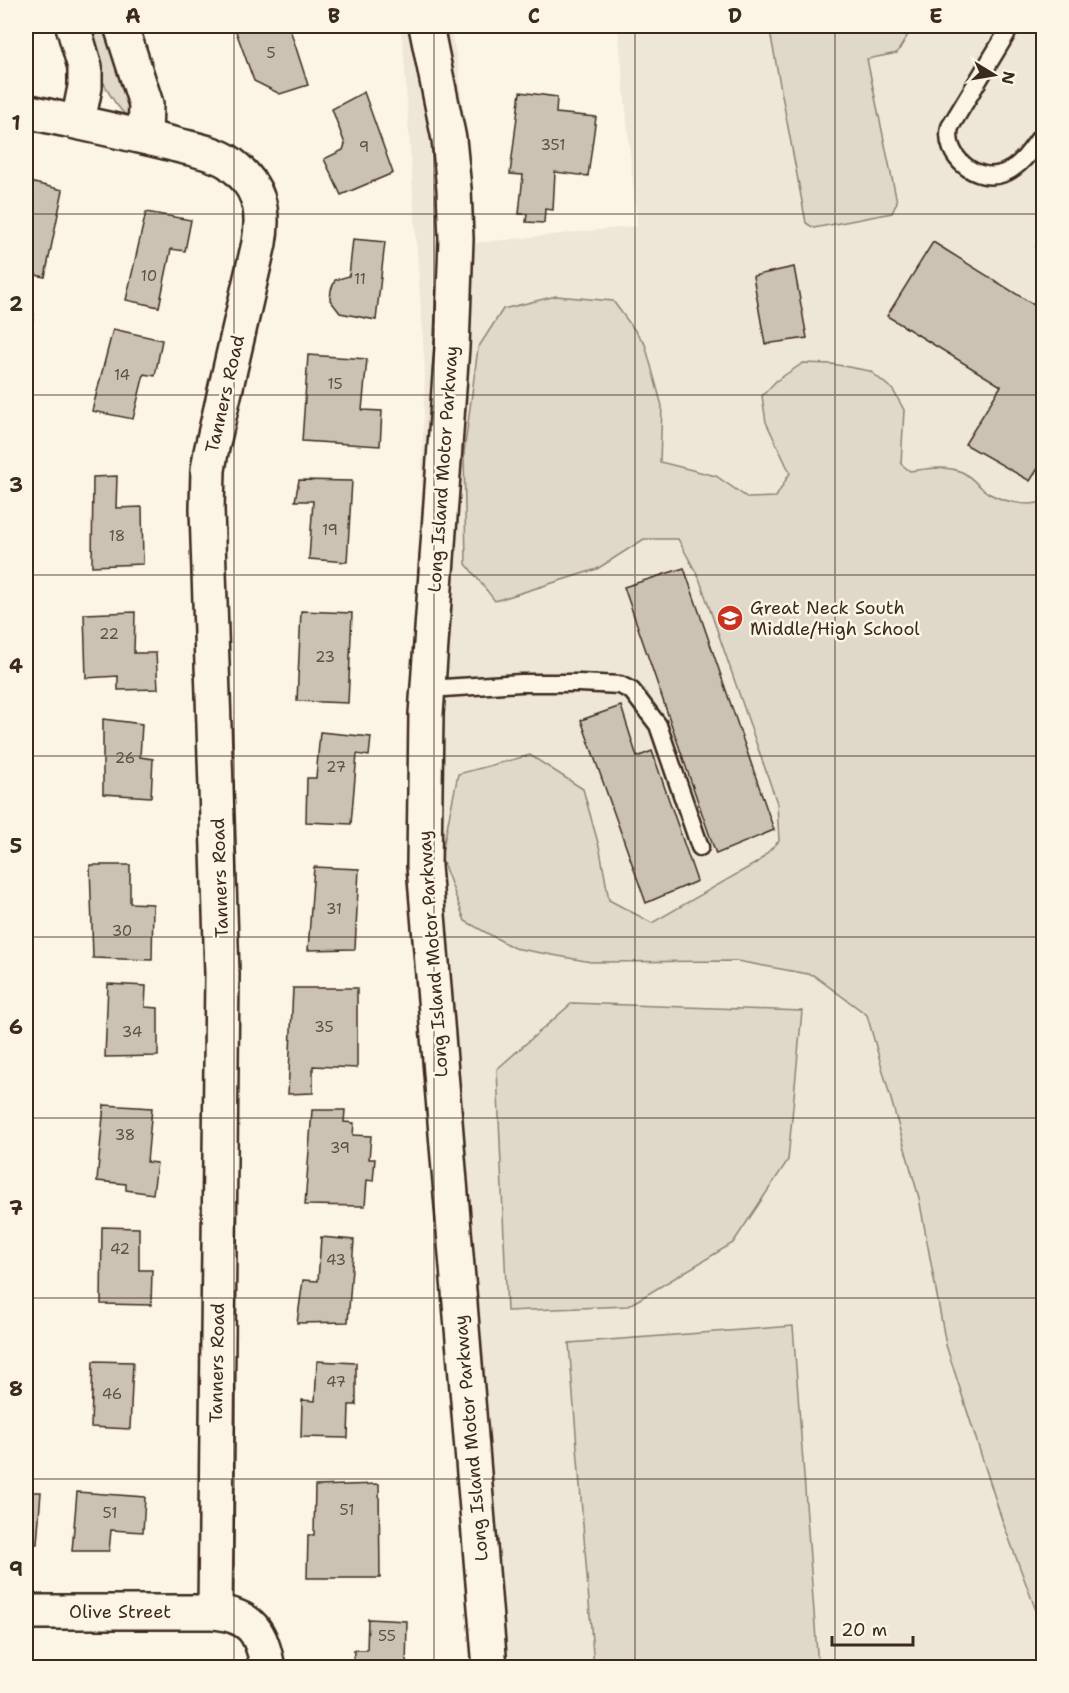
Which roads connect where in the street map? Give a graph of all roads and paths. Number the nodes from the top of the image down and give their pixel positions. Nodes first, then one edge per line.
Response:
1 (73, 26) edge
2 (121, 26) edge
3 (426, 26) edge
4 (1011, 26) edge
5 (26, 111) edge
6 (78, 122) junction
7 (1044, 132) edge
8 (145, 137) junction
9 (428, 689) junction
10 (700, 847) dead end
11 (26, 1612) edge
12 (214, 1612) junction
13 (268, 1668) edge
14 (490, 1668) edge

1 - 6 street
2 - 8 street
3 - 9 street, Long Island Motor Parkway
4 - 7 lane
5 - 6 street
6 - 8 street
8 - 12 street, Tanners Road
9 - 10 lane
9 - 14 street, Long Island Motor Parkway
11 - 12 street, Olive Street
12 - 13 street

